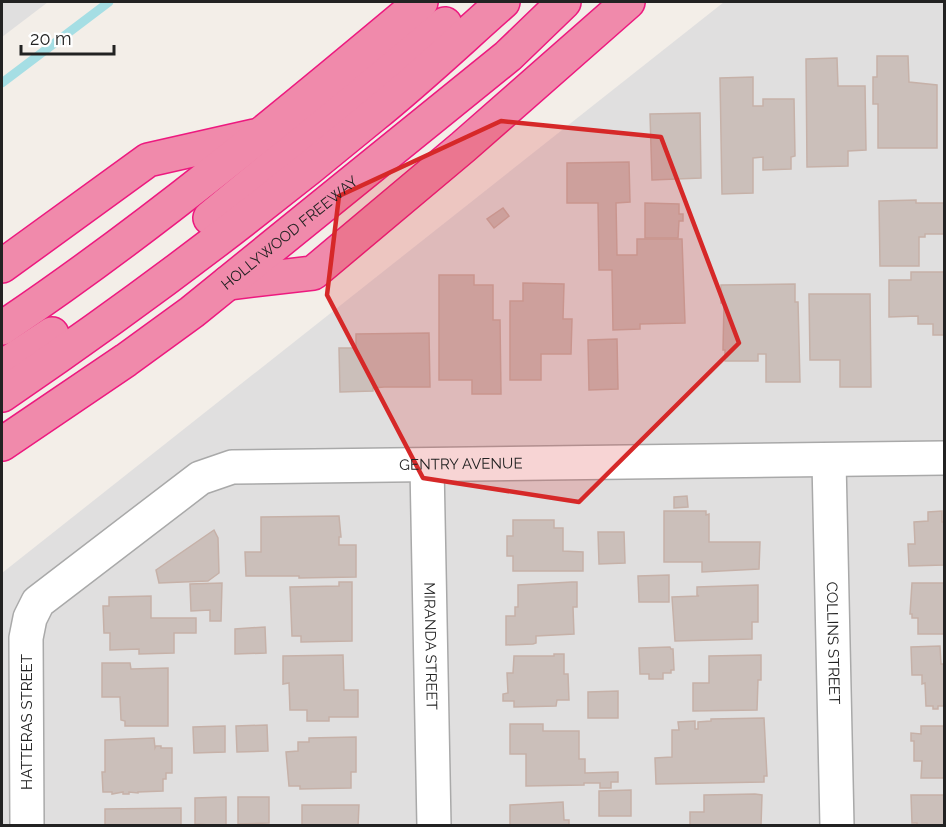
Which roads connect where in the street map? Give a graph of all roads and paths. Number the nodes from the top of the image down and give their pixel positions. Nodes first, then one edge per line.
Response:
1 (421, 2) edge
2 (472, 2) edge
3 (503, 2) edge
4 (564, 2) edge
5 (628, 2) edge
6 (264, 133) junction
7 (2, 266) edge
8 (228, 283) junction
9 (2, 328) edge
10 (2, 367) edge
11 (2, 395) edge
12 (2, 444) edge
13 (945, 458) edge
14 (829, 461) junction
15 (427, 466) junction
16 (30, 618) joint
17 (27, 825) edge
18 (434, 825) edge
19 (837, 825) edge

1 - 6 highway
2 - 10 highway
3 - 11 highway
4 - 8 highway, HOLLYWOOD FREEWAY
5 - 8 highway
6 - 7 highway
6 - 9 highway
8 - 12 highway, HOLLYWOOD FREEWAY
13 - 14 street, GENTRY AVENUE
14 - 15 street, GENTRY AVENUE
14 - 19 street, COLLINS STREET
15 - 16 street, GENTRY AVENUE
15 - 18 street, MIRANDA STREET
16 - 17 street, HATTERAS STREET

